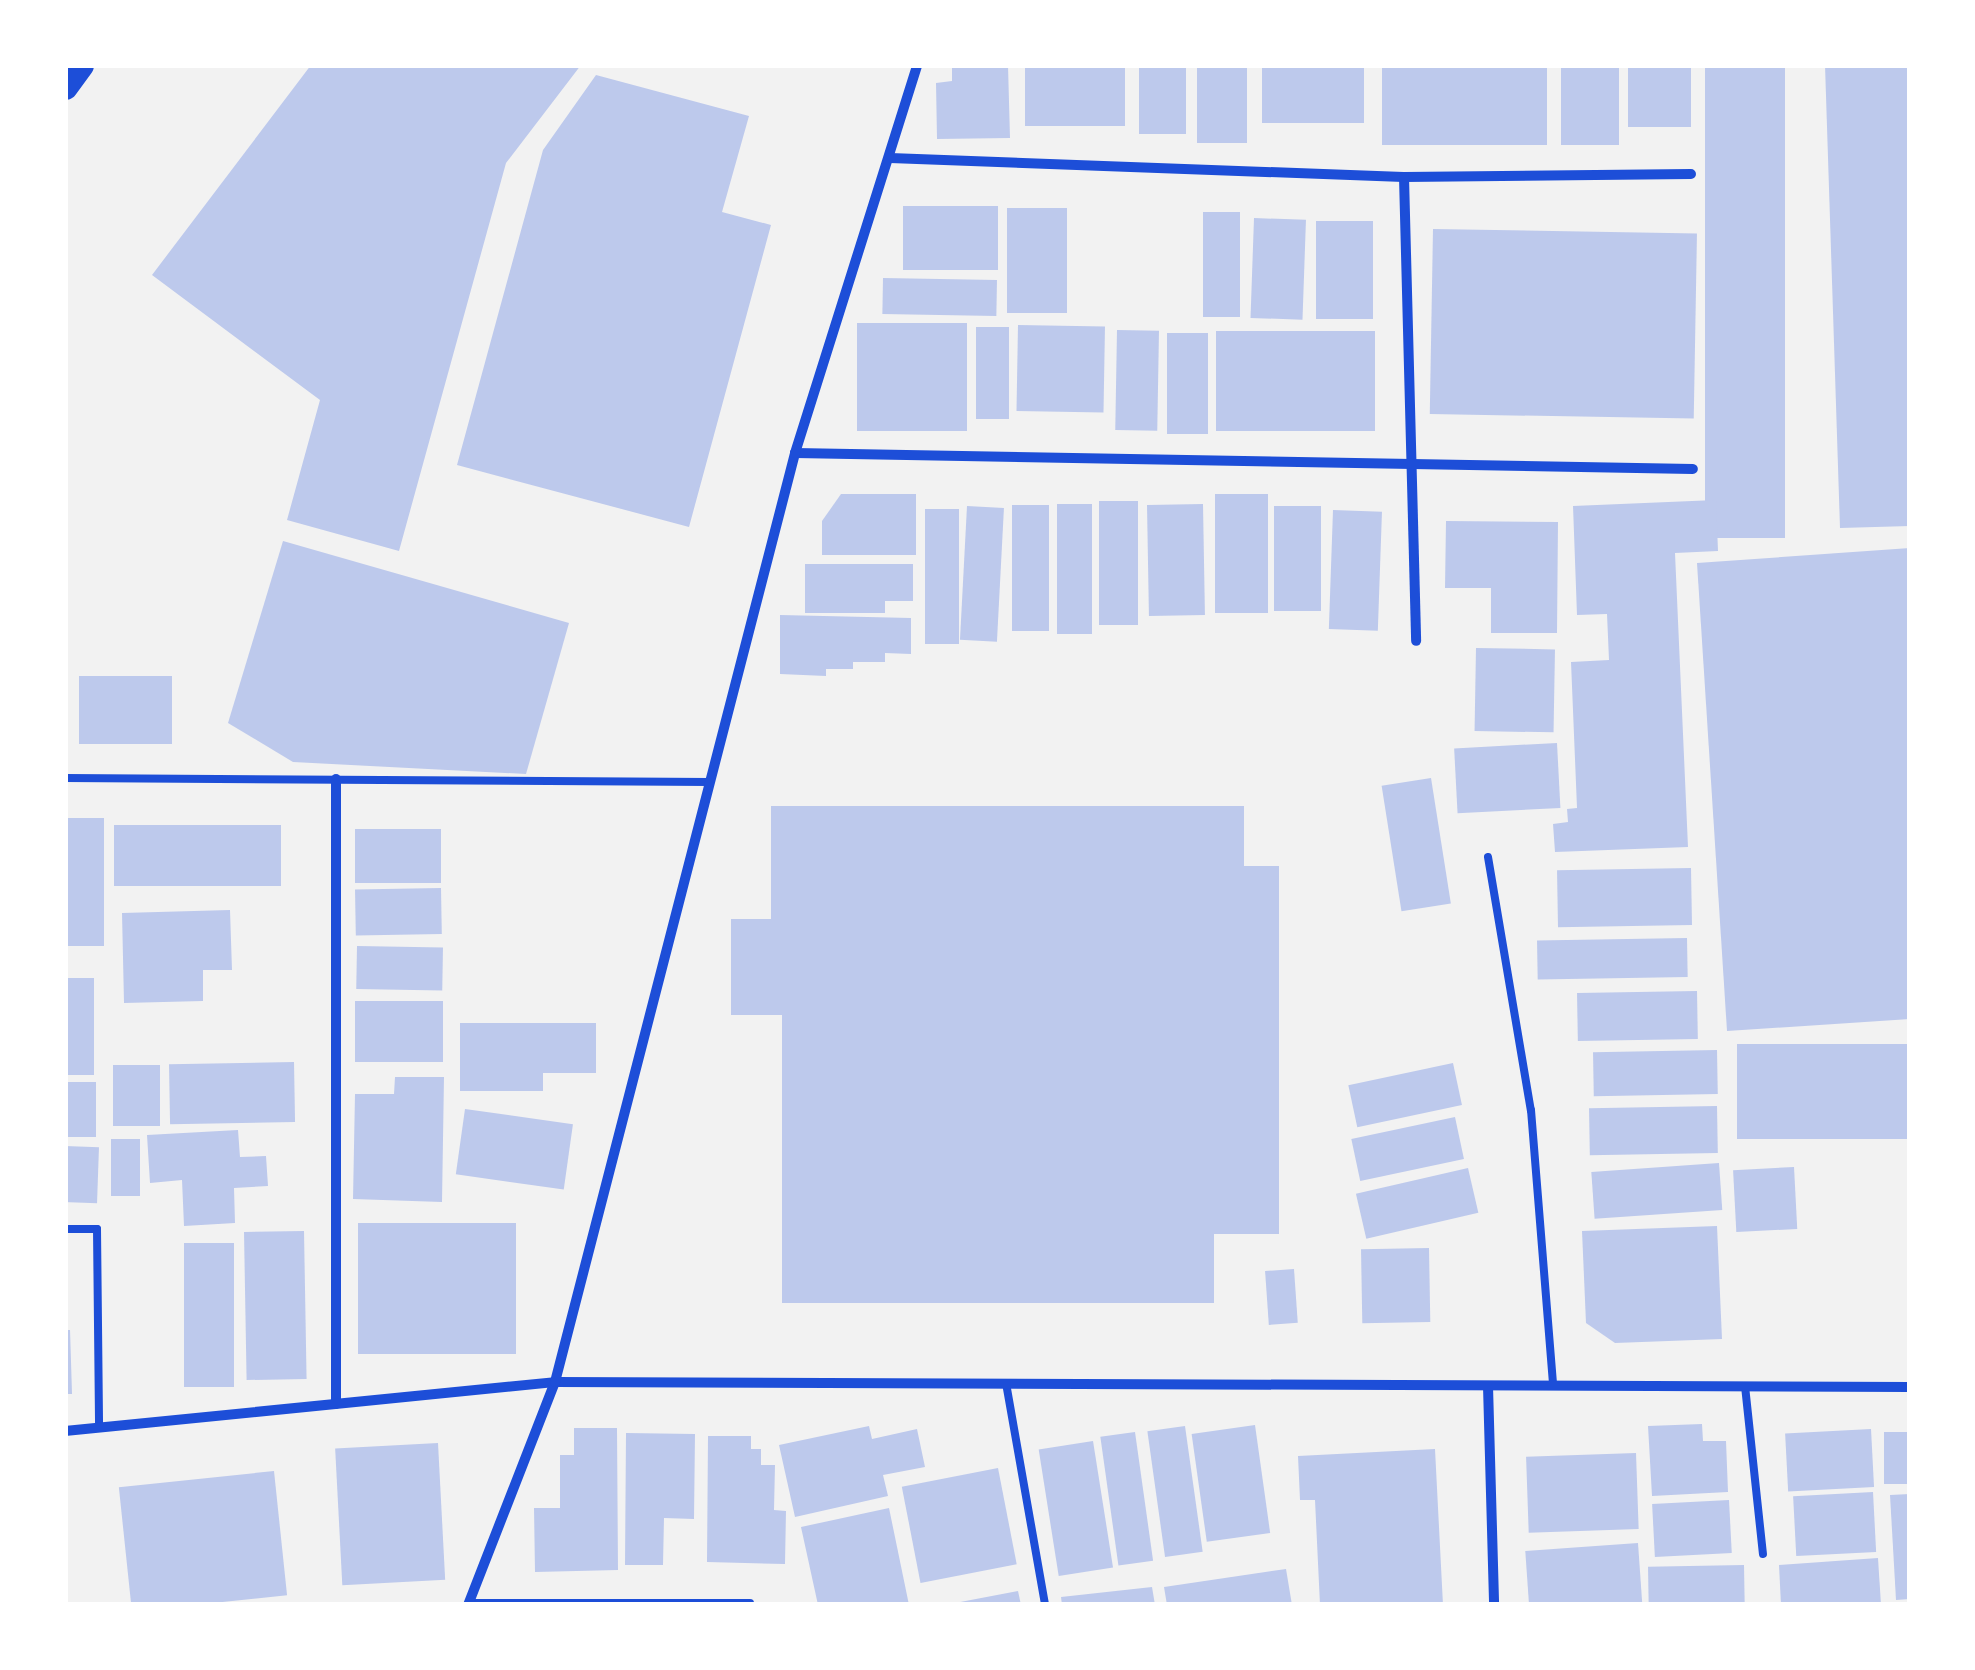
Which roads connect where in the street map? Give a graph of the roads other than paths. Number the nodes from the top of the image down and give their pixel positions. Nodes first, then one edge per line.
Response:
1 (81, 65) edge
2 (917, 65) edge
3 (65, 87) edge
4 (890, 158) junction
5 (1690, 174) dead end
6 (1404, 177) junction
7 (795, 452) junction
8 (1408, 460) junction
9 (1693, 469) dead end
10 (1416, 641) dead end
11 (65, 778) edge
12 (336, 780) junction
13 (710, 782) junction
14 (1488, 858) dead end
15 (65, 1229) edge
16 (555, 1382) junction
17 (1006, 1384) junction
18 (1488, 1386) junction
19 (1553, 1386) junction
20 (1745, 1386) junction
21 (1910, 1387) edge
22 (336, 1404) junction
23 (98, 1428) junction
24 (65, 1431) edge
25 (1763, 1554) dead end
26 (750, 1603) edge
27 (469, 1604) edge
28 (1045, 1605) edge
29 (1494, 1605) edge

1 - 3 main road
2 - 4 street
4 - 6 street
4 - 7 street
5 - 6 street
6 - 8 street
7 - 8 street
7 - 13 street
8 - 9 street
8 - 10 street
11 - 12 lane
12 - 13 lane
12 - 22 street
13 - 16 street
14 - 19 lane
15 - 23 lane
16 - 17 street
16 - 22 street
16 - 27 street
17 - 18 street
17 - 28 lane
18 - 19 street
18 - 29 street
19 - 20 street
20 - 21 street
20 - 25 lane
22 - 23 street
23 - 24 street
26 - 27 lane

